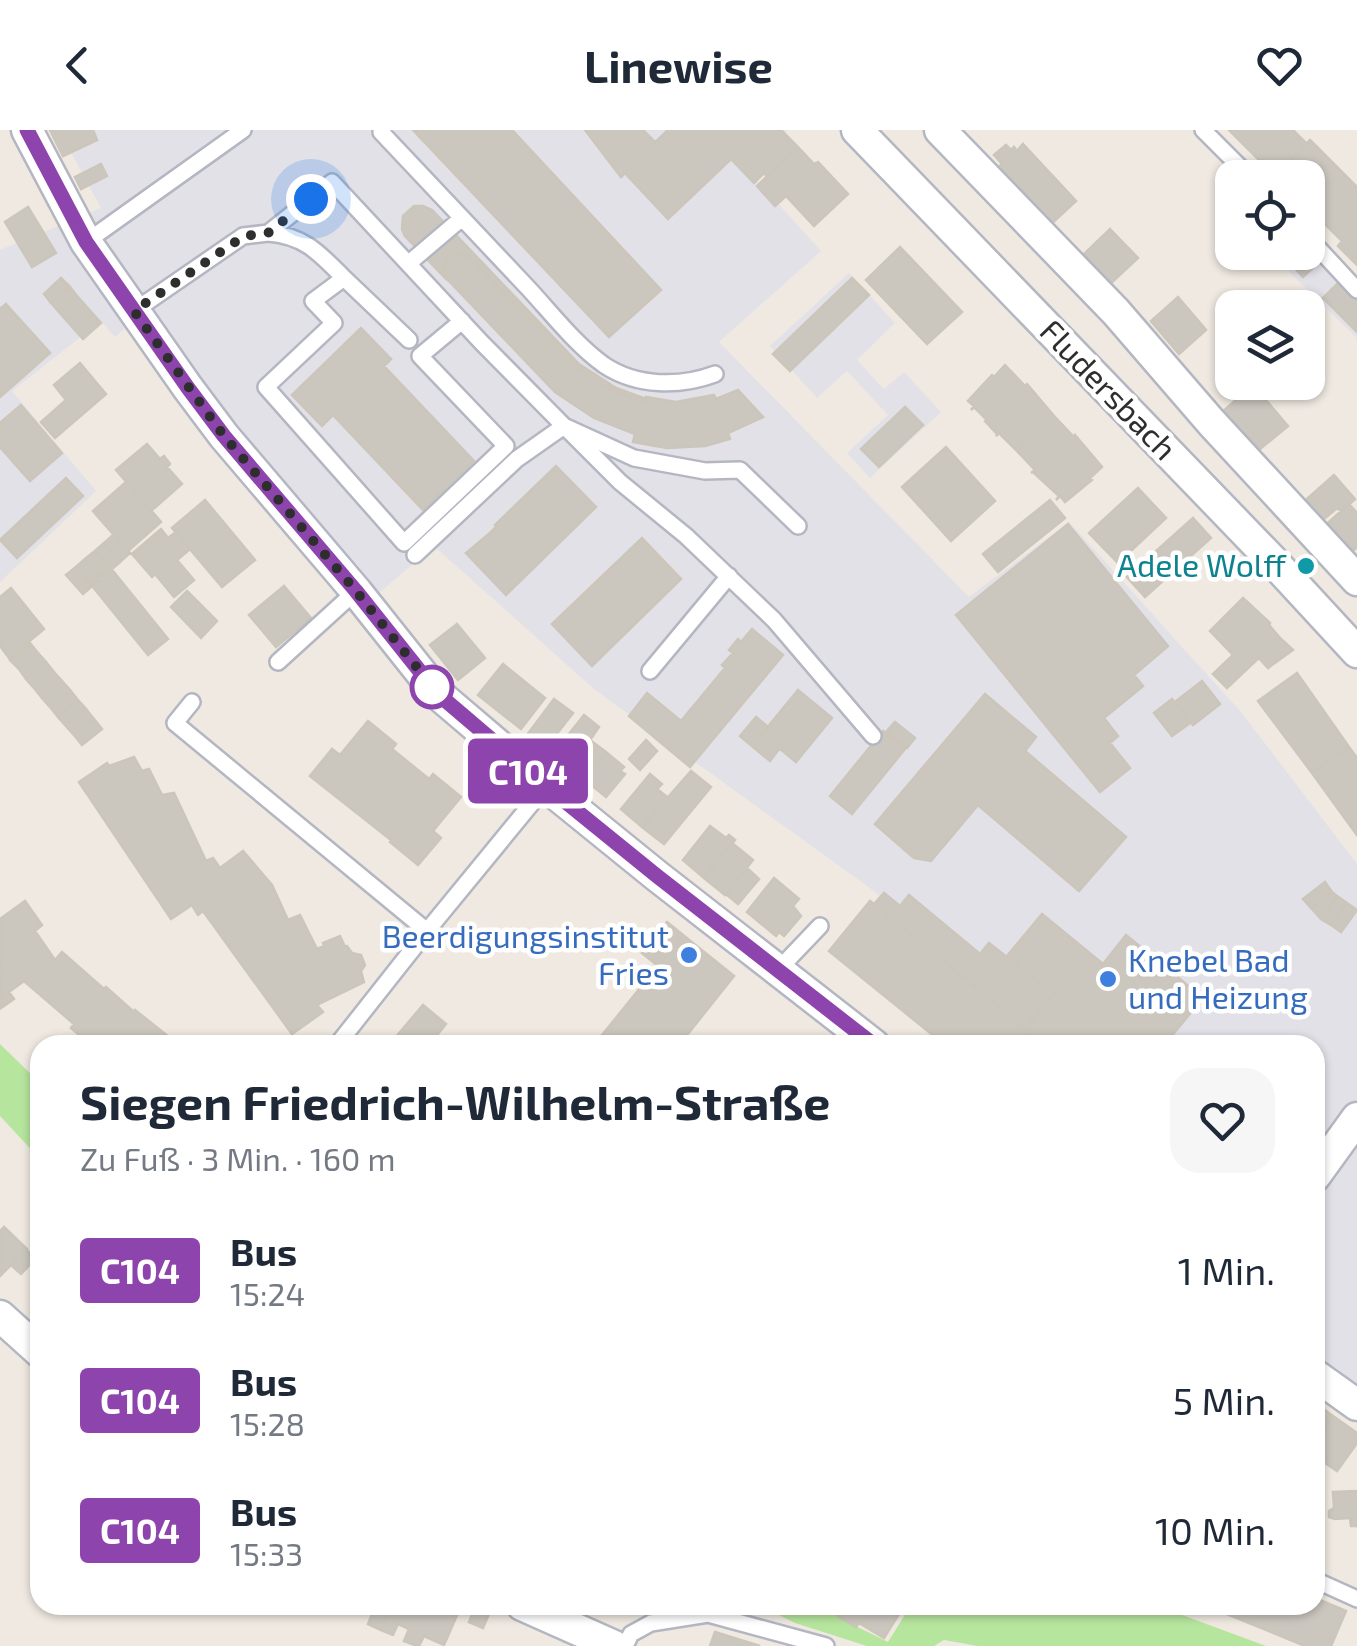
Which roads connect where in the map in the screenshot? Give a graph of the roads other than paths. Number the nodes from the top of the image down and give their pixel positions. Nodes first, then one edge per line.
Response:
1 (27, 130) edge
2 (243, 130) edge
3 (383, 130) edge
4 (857, 130) edge
5 (940, 130) edge
6 (1203, 130) edge
7 (1232, 160) edge
8 (462, 218) junction
9 (268, 233) junction
10 (86, 242) junction
11 (1325, 255) edge
12 (408, 263) junction
13 (344, 278) junction
14 (1357, 290) edge
15 (134, 311) junction
16 (462, 321) junction
17 (409, 340) dead end
18 (715, 374) dead end
19 (564, 426) junction
20 (798, 526) dead end
21 (415, 554) dead end
22 (729, 576) junction
23 (1357, 580) edge
24 (356, 591) junction
25 (1356, 648) edge
26 (278, 662) dead end
27 (650, 671) dead end
28 (192, 702) dead end
29 (872, 736) dead end
30 (546, 786) junction
31 (820, 926) dead end
32 (427, 931) junction
33 (777, 972) junction
34 (345, 1035) edge
35 (861, 1035) edge
36 (1357, 1118) edge
37 (1325, 1162) edge
38 (0, 1316) edge
39 (30, 1343) edge
40 (1325, 1381) edge
41 (1357, 1405) edge
42 (1325, 1585) edge
43 (1357, 1599) edge
44 (544, 1615) edge
45 (702, 1615) edge
46 (712, 1615) edge
47 (614, 1646) edge
48 (625, 1646) edge
49 (826, 1646) edge

1 - 10 street
2 - 10 lane
3 - 8 lane
4 - 25 street, Fludersbach
5 - 23 street, Fludersbach
6 - 7 lane
8 - 12 lane
8 - 18 lane
9 - 12 lane
9 - 13 lane
9 - 15 lane
10 - 15 street
11 - 14 lane
12 - 16 lane
13 - 16 lane
13 - 17 lane
15 - 24 street
16 - 19 lane
19 - 20 lane
19 - 21 lane
19 - 22 lane
22 - 27 lane
22 - 29 lane
24 - 26 lane
24 - 30 street
28 - 32 lane
30 - 32 lane
30 - 33 street
31 - 33 lane
32 - 34 lane
33 - 35 street
36 - 37 street
38 - 39 street
40 - 41 street
42 - 43 lane
44 - 47 street
45 - 48 lane
46 - 49 lane

